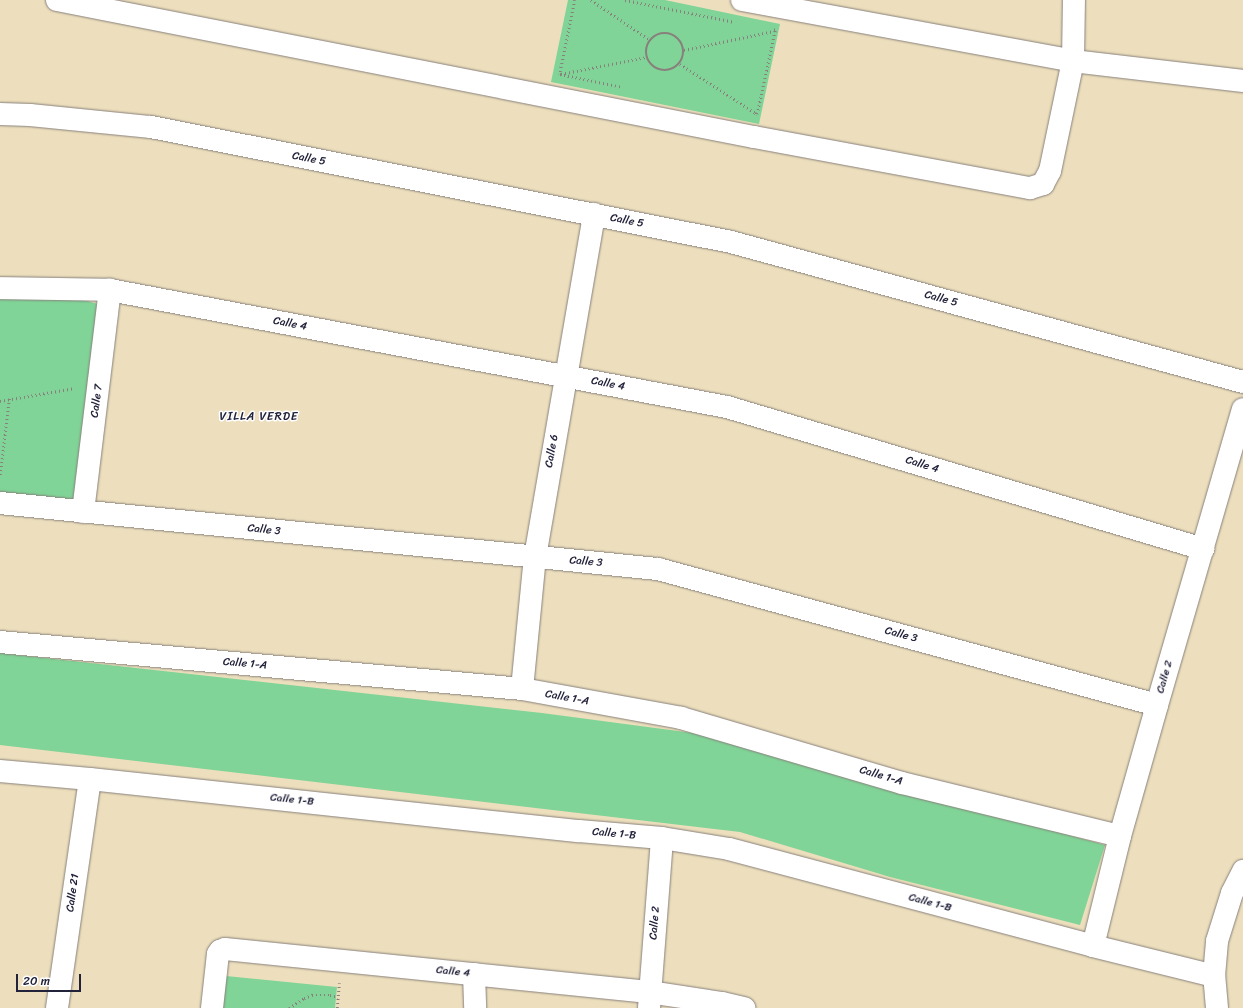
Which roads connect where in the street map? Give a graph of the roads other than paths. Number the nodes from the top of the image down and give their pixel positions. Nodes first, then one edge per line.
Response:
1 (57, 0) edge
2 (742, 0) edge
3 (1074, 0) edge
4 (157, 9) edge
5 (1073, 61) junction
6 (1243, 80) edge
7 (0, 114) edge
8 (594, 214) junction
9 (0, 288) edge
10 (110, 290) junction
11 (565, 376) junction
12 (1243, 382) edge
13 (1243, 409) edge
14 (0, 502) edge
15 (83, 512) junction
16 (1203, 548) junction
17 (535, 557) junction
18 (0, 642) edge
19 (522, 689) junction
20 (1157, 705) junction
21 (0, 771) edge
22 (90, 779) junction
23 (1120, 836) junction
24 (662, 838) junction
25 (1243, 871) edge
26 (1237, 894) edge
27 (1093, 946) junction
28 (474, 974) junction
29 (1214, 976) junction
30 (649, 1000) edge
31 (56, 1008) edge
32 (212, 1008) edge
33 (475, 1008) edge
34 (744, 1008) edge
35 (1217, 1008) edge

1 - 4 street
2 - 5 street
3 - 5 street
4 - 5 street
5 - 6 street
7 - 8 street, Calle 5
8 - 11 street, Calle 6
8 - 12 street, Calle 5
9 - 10 street, Calle 4
10 - 11 street, Calle 4
10 - 15 street, Calle 7
11 - 16 street, Calle 4
11 - 17 street, Calle 6
13 - 16 street, Calle 2
14 - 15 street, Calle 3
15 - 17 street, Calle 3
16 - 20 street, Calle 2
17 - 19 street, Calle 6
17 - 20 street, Calle 3
18 - 19 street, Calle 1-A
19 - 23 street, Calle 1-A
20 - 23 street, Calle 2
21 - 22 street, Calle 1-B
22 - 24 street, Calle 1-B
22 - 31 street, Calle 21
23 - 27 street, Calle 2
24 - 27 street, Calle 1-B
24 - 30 street, Calle 2
25 - 26 street
26 - 29 street
27 - 29 street, Calle 1-B
28 - 30 street, Calle 4
28 - 32 street, Calle 4
28 - 33 street
29 - 35 street
30 - 34 street, Calle 4

